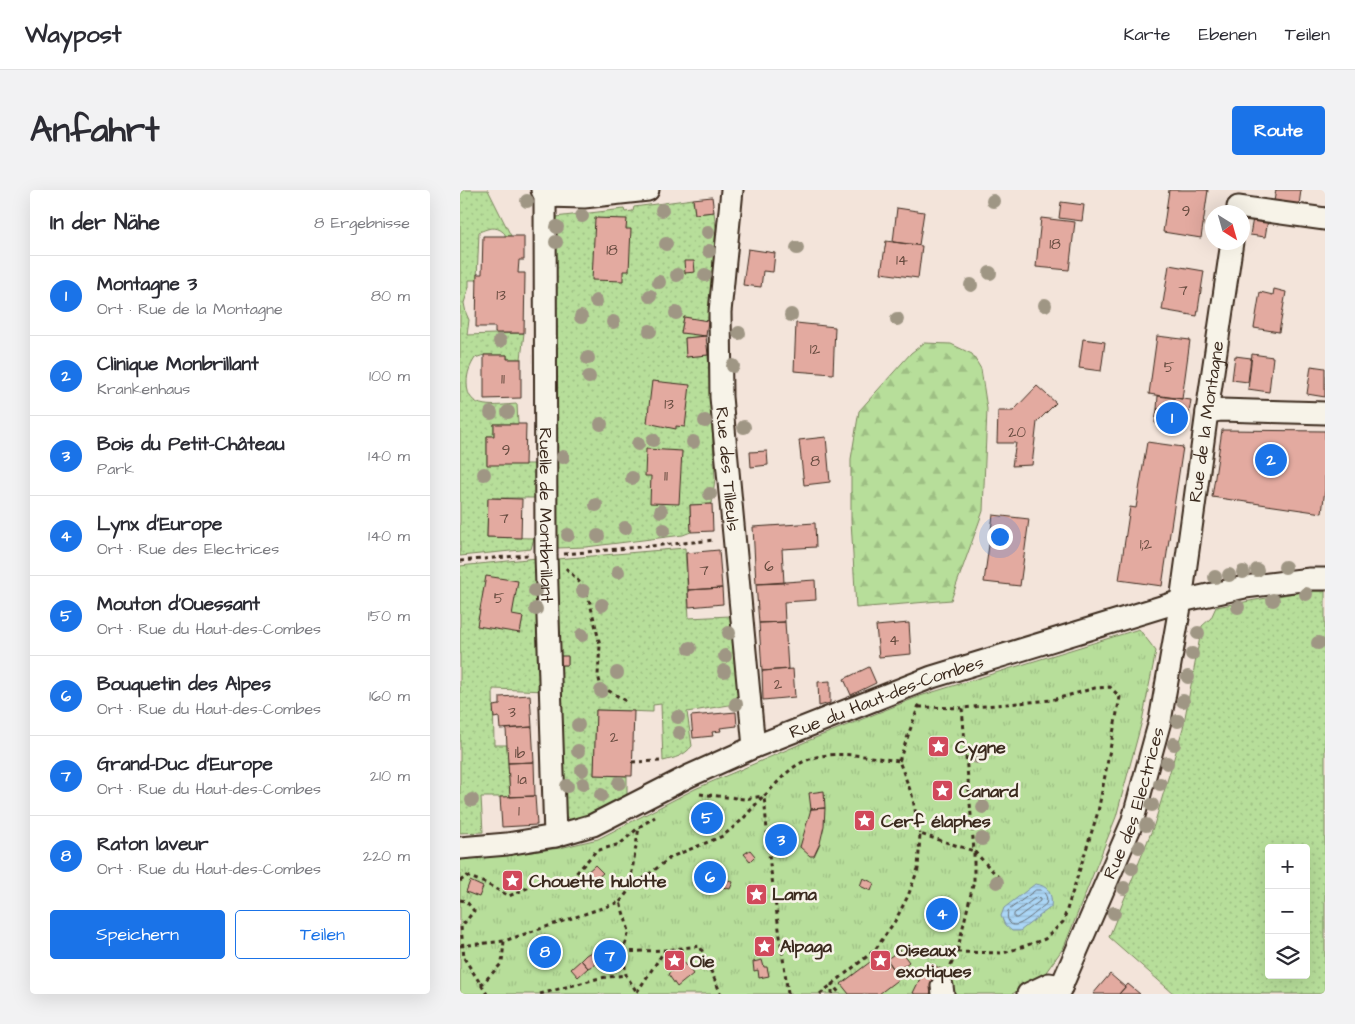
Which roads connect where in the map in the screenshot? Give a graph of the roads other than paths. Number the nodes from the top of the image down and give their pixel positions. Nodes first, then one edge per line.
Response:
1 (648, 190) edge
2 (732, 190) edge
3 (543, 193) edge
4 (584, 194) edge
5 (1238, 203) edge
6 (1325, 220) edge
7 (1231, 250) edge
8 (1207, 412) junction
9 (1325, 413) edge
10 (1325, 578) edge
11 (1181, 601) junction
12 (754, 747) junction
13 (555, 836) junction
14 (460, 848) edge
15 (1060, 990) edge
16 (1028, 994) edge

1 - 4 street
2 - 12 street, Rue des Tilleuls
3 - 4 street
3 - 13 street, Ruelle de Montbrillant
5 - 6 street
7 - 8 street, Rue de la Montagne
8 - 9 street
8 - 11 street, Rue de la Montagne
10 - 11 street, Rue du Haut-des-Combes
11 - 12 street, Rue du Haut-des-Combes
11 - 15 street, Rue des Electrices
12 - 13 street, Rue du Haut-des-Combes
13 - 14 street, Rue du Haut-des-Combes
15 - 16 street

